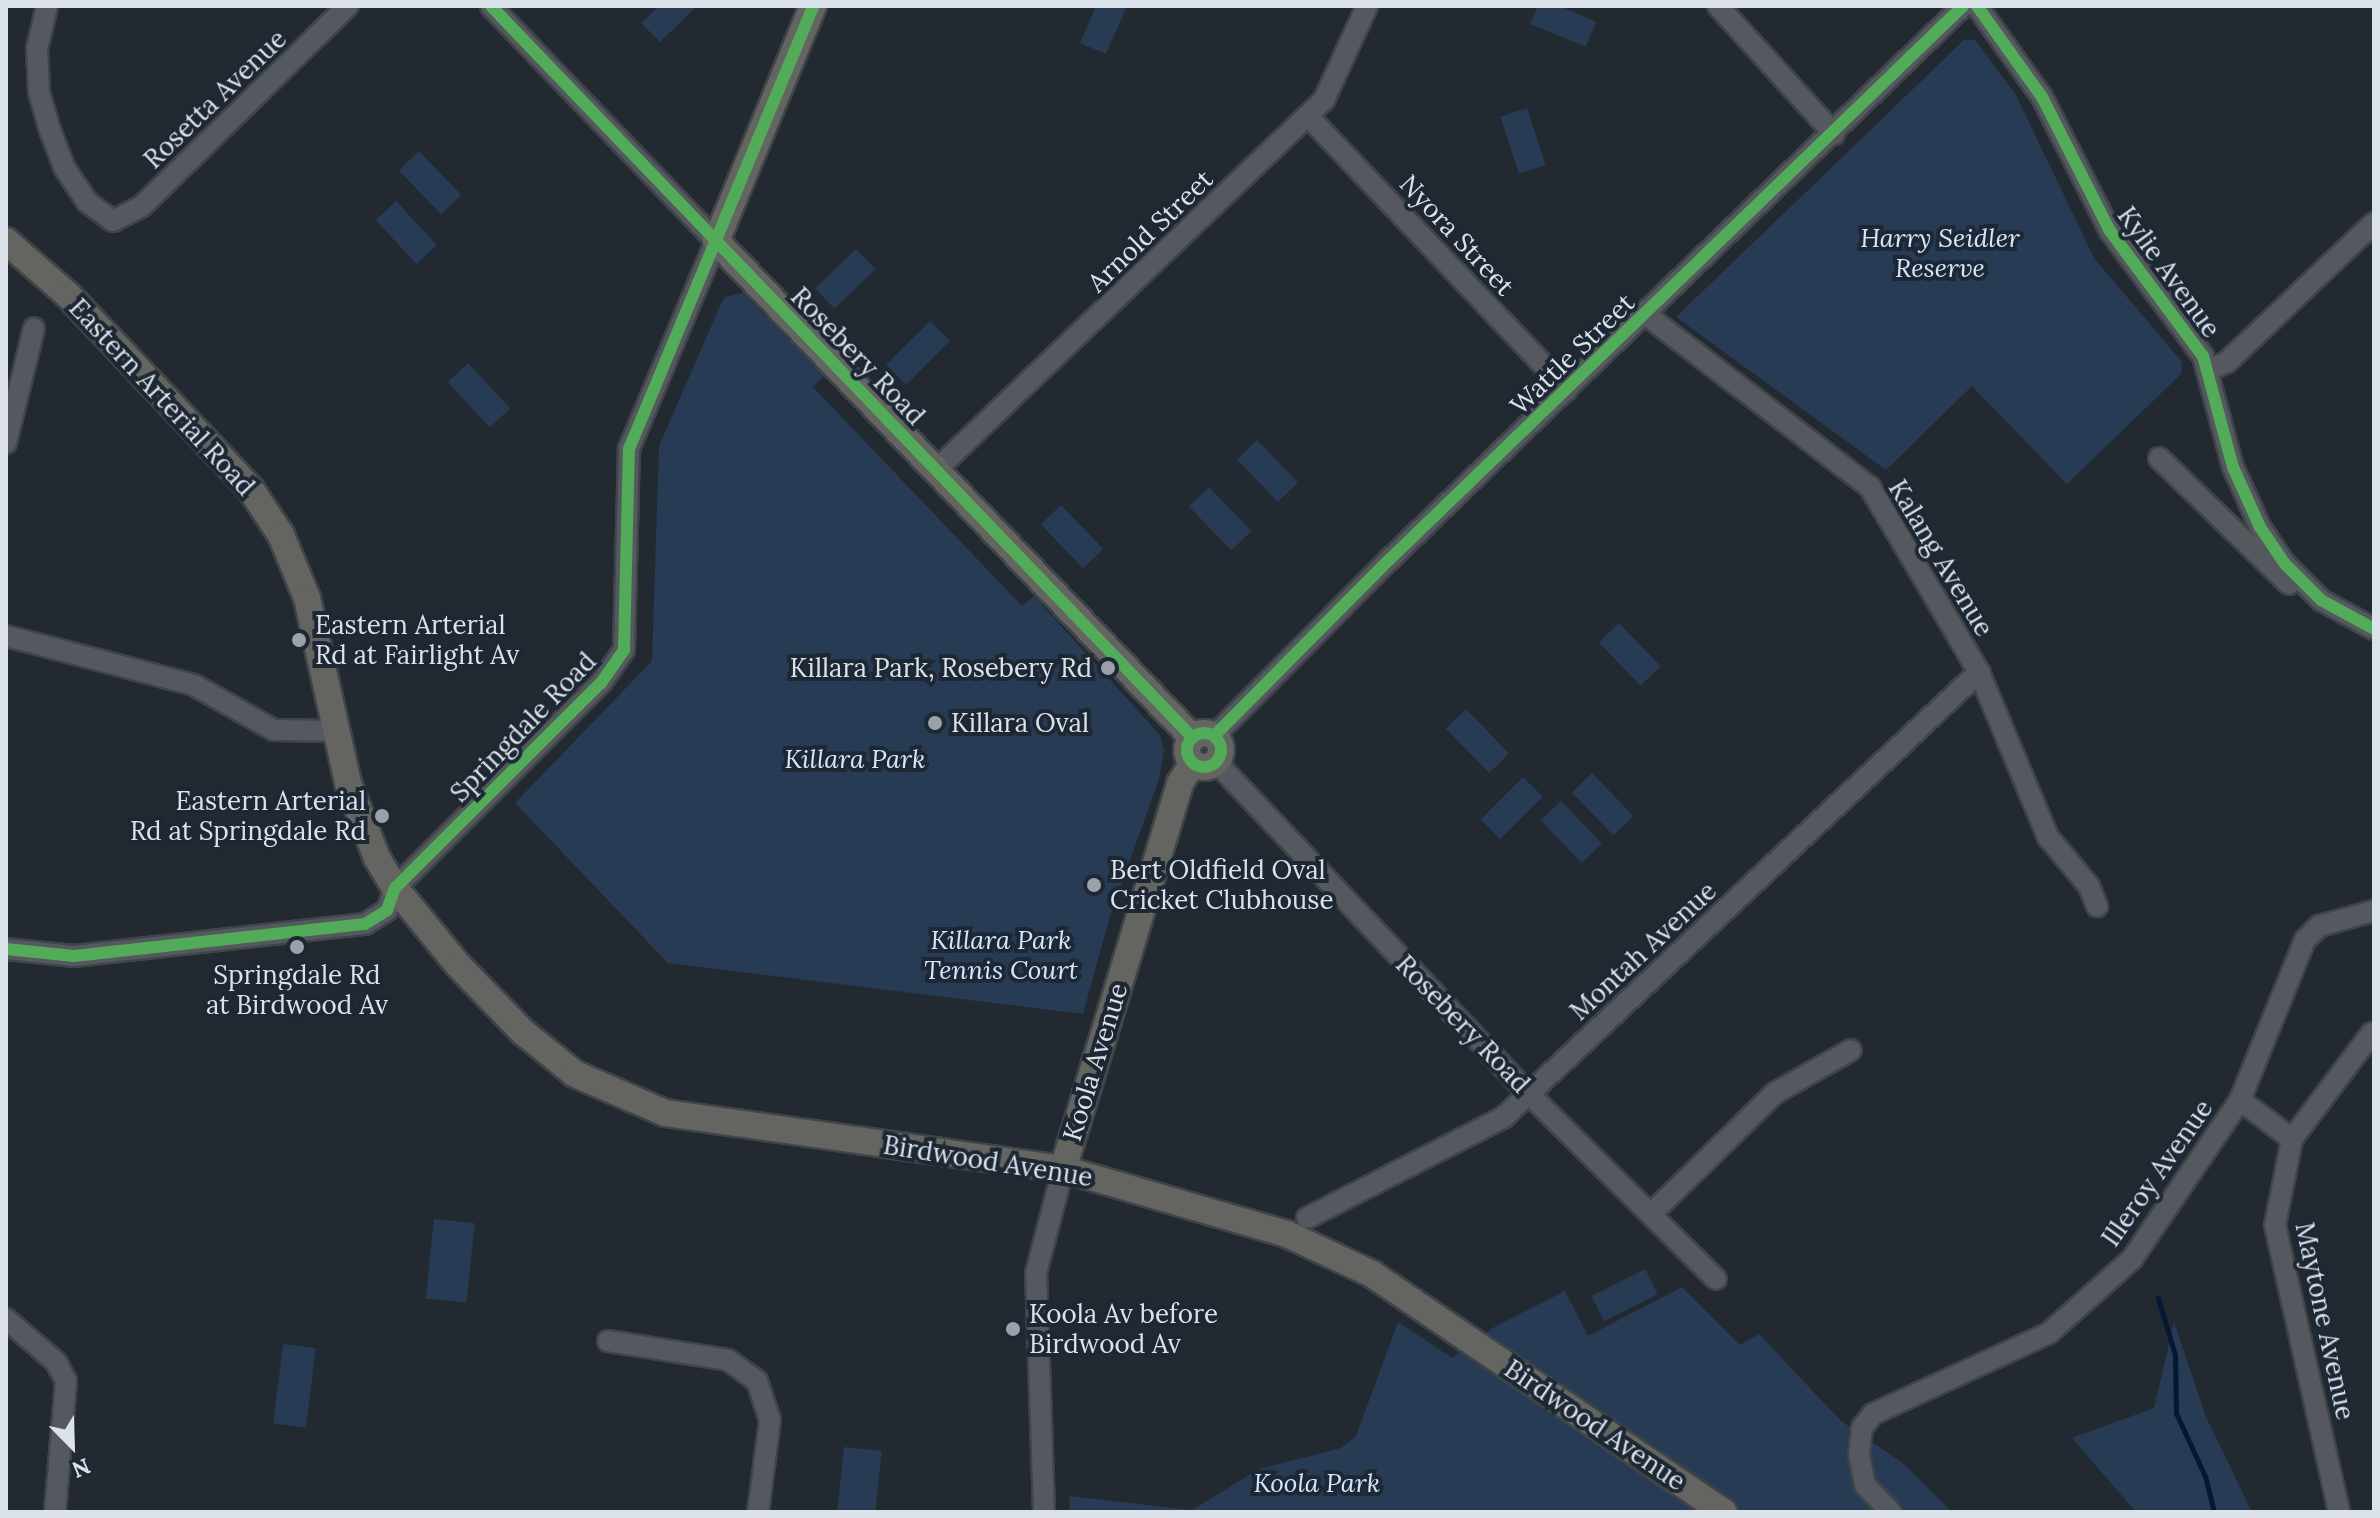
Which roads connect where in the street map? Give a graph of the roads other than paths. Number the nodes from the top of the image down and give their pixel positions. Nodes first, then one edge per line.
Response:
1 (47, 6) edge
2 (348, 6) edge
3 (491, 6) edge
4 (813, 6) edge
5 (1367, 6) edge
6 (1718, 6) edge
7 (1963, 6) edge
8 (1977, 6) edge
9 (1308, 116) junction
10 (1834, 134) junction
11 (2374, 223) edge
12 (6, 241) edge
13 (716, 241) junction
14 (1645, 314) junction
15 (34, 328) dead end
16 (2209, 370) junction
17 (1567, 390) junction
18 (6, 443) edge
19 (2159, 458) dead end
20 (936, 470) junction
21 (2321, 600) junction
22 (2374, 629) edge
23 (6, 636) edge
24 (1979, 672) junction
25 (335, 731) junction
26 (1204, 750) junction
27 (395, 888) junction
28 (2097, 906) dead end
29 (2374, 911) edge
30 (6, 949) edge
31 (2372, 1033) dead end
32 (1851, 1050) dead end
33 (1529, 1094) junction
34 (2240, 1100) junction
35 (2292, 1139) junction
36 (1063, 1169) junction
37 (1651, 1214) junction
38 (1307, 1218) dead end
39 (1716, 1279) dead end
40 (6, 1319) edge
41 (608, 1341) dead end
42 (1891, 1511) edge
43 (55, 1512) edge
44 (758, 1512) edge
45 (1044, 1512) edge
46 (1724, 1512) edge
47 (2339, 1512) edge

1 - 2 street, Rosetta Avenue
3 - 13 street, Rosebery Road
4 - 13 main road, Springdale Road
5 - 9 street, Arnold Street
6 - 10 street
7 - 10 street, Wattle Street
8 - 16 street, Kylie Avenue
9 - 17 street, Nyora Street
9 - 20 street, Arnold Street
10 - 14 street, Wattle Street
11 - 16 street
12 - 25 main road, Eastern Arterial Road
13 - 20 main road, Rosebery Road
13 - 27 street, Springdale Road
14 - 17 street, Wattle Street
14 - 24 street, Kalang Avenue
15 - 18 street
16 - 21 street, Kylie Avenue
17 - 26 street, Wattle Street
19 - 21 street, Kylie Avenue
20 - 26 main road, Rosebery Road
21 - 22 street, Kylie Avenue
23 - 25 street
24 - 28 street, Kalang Avenue
24 - 33 street, Montah Avenue
25 - 27 main road, Eastern Arterial Road
26 - 33 street, Rosebery Road
26 - 36 main road, Koola Avenue
27 - 30 street, Springdale Road
27 - 36 main road, Birdwood Avenue
29 - 34 street, Illeroy Avenue
31 - 35 street, Maytone Avenue
32 - 37 street
33 - 37 street, Rosebery Road
33 - 38 street, Montah Avenue
34 - 35 street
34 - 42 street, Illeroy Avenue
35 - 47 street, Maytone Avenue
36 - 45 street, Koola Avenue
36 - 46 main road, Birdwood Avenue
37 - 39 street, Rosebery Road
40 - 43 street
41 - 44 street

